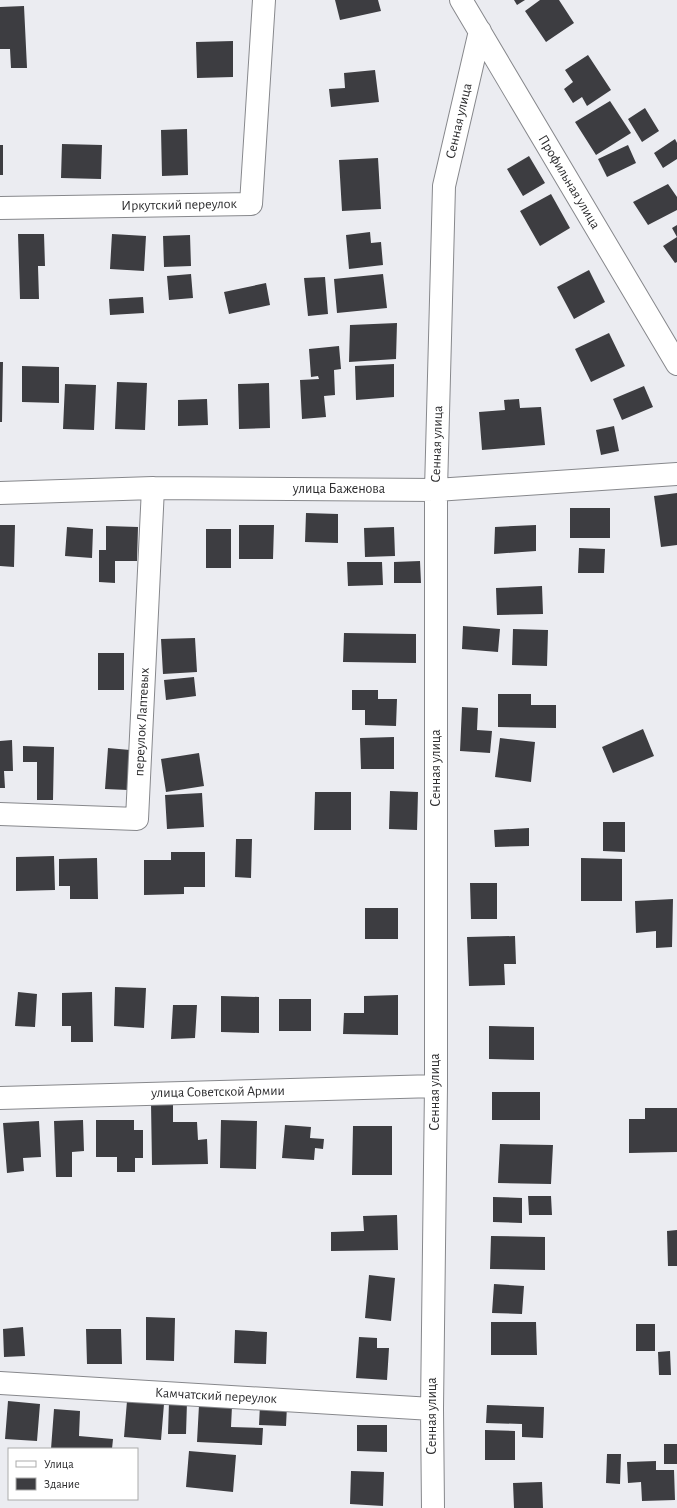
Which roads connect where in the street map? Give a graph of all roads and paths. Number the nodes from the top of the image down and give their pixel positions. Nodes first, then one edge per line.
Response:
1 (264, 0) edge
2 (461, 0) edge
3 (480, 31) junction
4 (0, 208) edge
5 (677, 364) edge
6 (677, 474) edge
7 (153, 488) junction
8 (436, 490) junction
9 (0, 493) edge
10 (0, 814) edge
11 (436, 1086) junction
12 (0, 1098) edge
13 (0, 1383) edge
14 (432, 1409) junction
15 (433, 1508) edge

1 - 4 street, Иркутский переулок
2 - 3 street, Профильная улица
3 - 5 street, Профильная улица
3 - 8 street, Сенная улица
6 - 8 street, улица Баженова
7 - 8 street, улица Баженова
7 - 9 street, улица Баженова
7 - 10 street, переулок Лаптевых
8 - 11 street, Сенная улица
11 - 12 street, улица Советской Армии
11 - 14 street, Сенная улица
13 - 14 street, Камчатский переулок
14 - 15 street, Сенная улица

